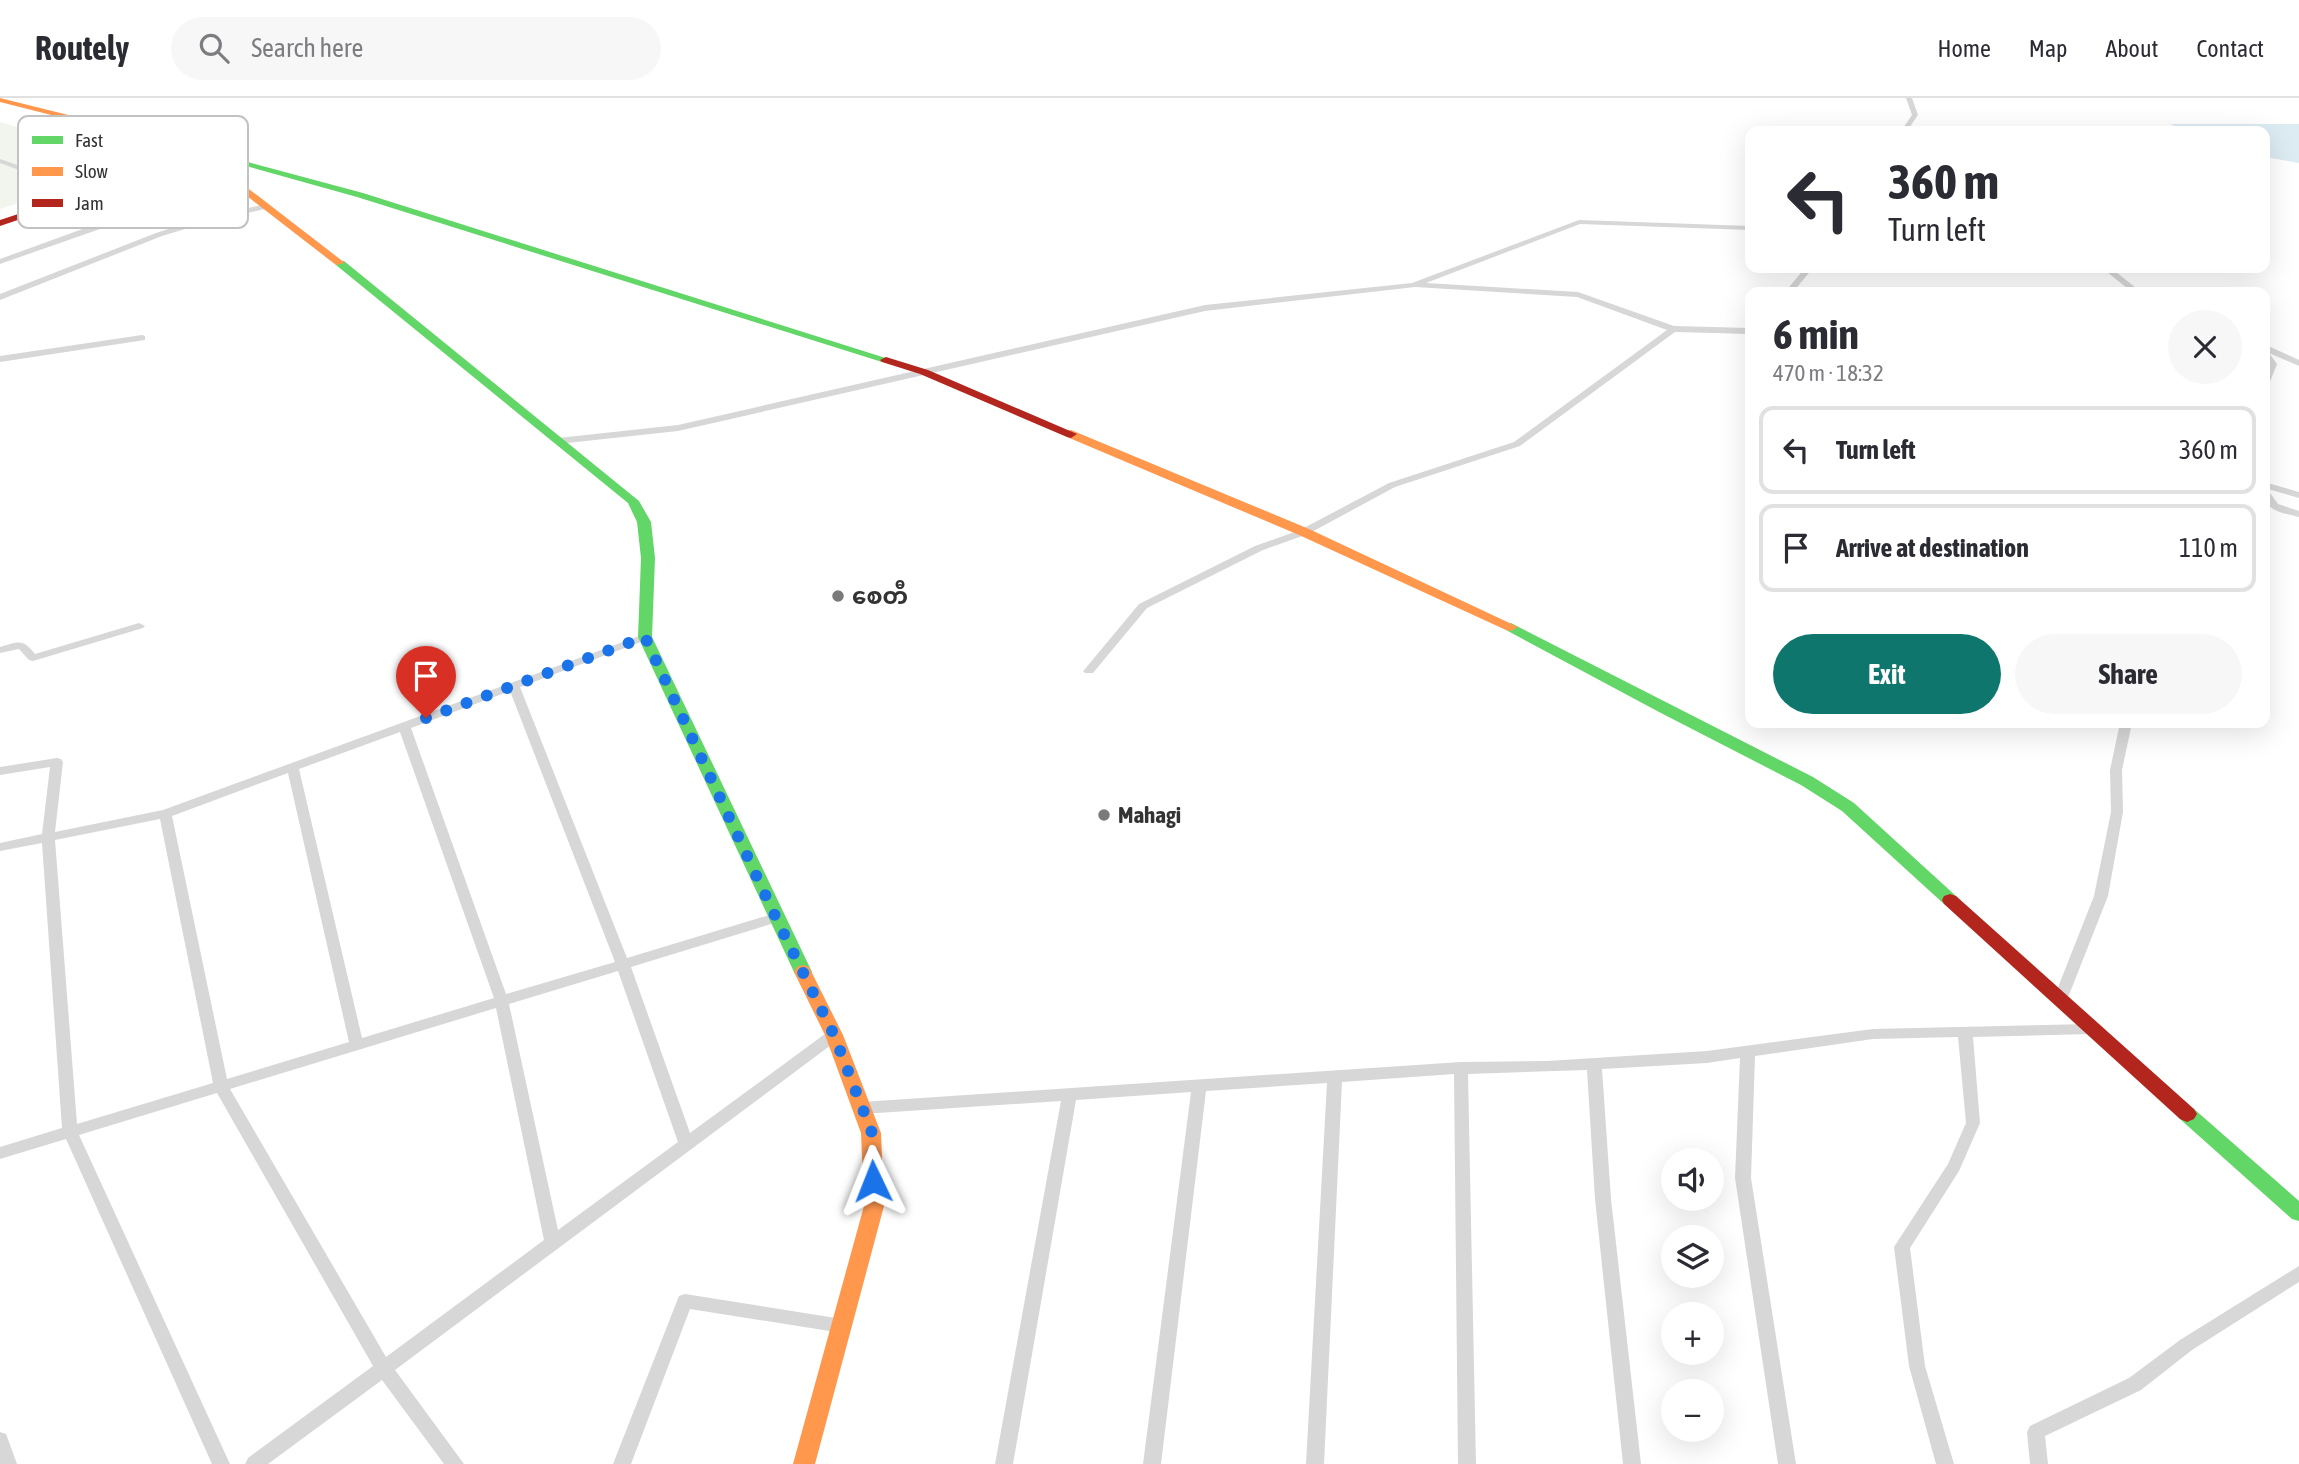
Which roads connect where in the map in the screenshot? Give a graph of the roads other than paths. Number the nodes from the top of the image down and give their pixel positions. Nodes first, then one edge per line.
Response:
1 (1909, 98) edge
2 (0, 99) edge
3 (61, 116) edge
4 (1907, 126) edge
5 (0, 160) edge
6 (18, 167) edge
7 (248, 167) edge
8 (248, 192) edge
9 (266, 206) junction
10 (248, 210) edge
11 (18, 217) edge
12 (0, 223) edge
13 (92, 228) edge
14 (177, 228) edge
15 (1745, 228) edge
16 (0, 262) edge
17 (1805, 273) edge
18 (2112, 273) edge
19 (1413, 285) junction
20 (1793, 287) edge
21 (2131, 287) edge
22 (0, 297) edge
23 (1673, 329) junction
24 (1745, 331) edge
25 (142, 338) dead end
26 (2270, 350) edge
27 (0, 359) edge
28 (2299, 363) edge
29 (924, 372) junction
30 (558, 441) junction
31 (2270, 487) edge
32 (2299, 495) edge
33 (2270, 500) edge
34 (2299, 514) edge
35 (1304, 532) junction
36 (139, 626) dead end
37 (645, 637) junction
38 (0, 650) edge
39 (1089, 671) dead end
40 (514, 685) junction
41 (404, 726) junction
42 (2125, 728) edge
43 (293, 766) junction
44 (0, 771) edge
45 (165, 814) junction
46 (48, 838) junction
47 (0, 847) edge
48 (776, 918) junction
49 (623, 965) junction
50 (2060, 1000) junction
51 (502, 1002) junction
52 (2091, 1029) junction
53 (1965, 1032) junction
54 (834, 1035) junction
55 (357, 1045) junction
56 (1748, 1050) junction
57 (1594, 1064) junction
58 (1461, 1068) junction
59 (1335, 1076) junction
60 (1199, 1085) junction
61 (221, 1087) junction
62 (1070, 1094) junction
63 (862, 1108) junction
64 (70, 1131) junction
65 (686, 1144) junction
66 (0, 1153) edge
67 (2299, 1213) edge
68 (553, 1243) junction
69 (2299, 1273) edge
70 (842, 1326) junction
71 (383, 1368) junction
72 (0, 1440) edge
73 (8, 1464) edge
74 (221, 1464) edge
75 (254, 1464) edge
76 (454, 1464) edge
77 (622, 1464) edge
78 (804, 1464) edge
79 (1004, 1464) edge
80 (1153, 1464) edge
81 (1315, 1464) edge
82 (1467, 1464) edge
83 (1632, 1464) edge
84 (1787, 1464) edge
85 (1945, 1464) edge
86 (2039, 1464) edge

1 - 4 street
2 - 3 street
5 - 6 street
7 - 29 street
8 - 9 street
9 - 10 street
9 - 30 street
11 - 12 street
13 - 16 street
14 - 22 street
15 - 19 street
17 - 20 street
18 - 21 street
19 - 23 street
19 - 29 street
23 - 24 street
23 - 35 street
25 - 27 street
26 - 28 street
29 - 30 street
29 - 35 street
30 - 37 street
31 - 32 street
33 - 34 street
35 - 39 street
35 - 50 street
36 - 38 street
37 - 40 street
37 - 48 street
40 - 41 street
40 - 49 street
41 - 43 street
41 - 51 street
42 - 50 street
43 - 45 street
43 - 55 street
44 - 46 street
45 - 46 street
45 - 61 street
46 - 47 street
46 - 64 street
48 - 49 street
48 - 54 street
49 - 51 street
49 - 65 street
50 - 52 street
51 - 55 street
51 - 68 street
52 - 53 street
52 - 67 street
53 - 56 street
53 - 85 street
54 - 63 street
54 - 65 street
55 - 61 street
56 - 57 street
56 - 84 street
57 - 58 street
57 - 83 street
58 - 59 street
58 - 82 street
59 - 60 street
59 - 81 street
60 - 62 street
60 - 80 street
61 - 64 street
61 - 71 street
62 - 63 street
62 - 79 street
63 - 70 street
64 - 66 street
64 - 74 street
65 - 68 street
68 - 71 street
69 - 86 street
70 - 77 street
70 - 78 street
71 - 75 street
71 - 76 street
72 - 73 street

